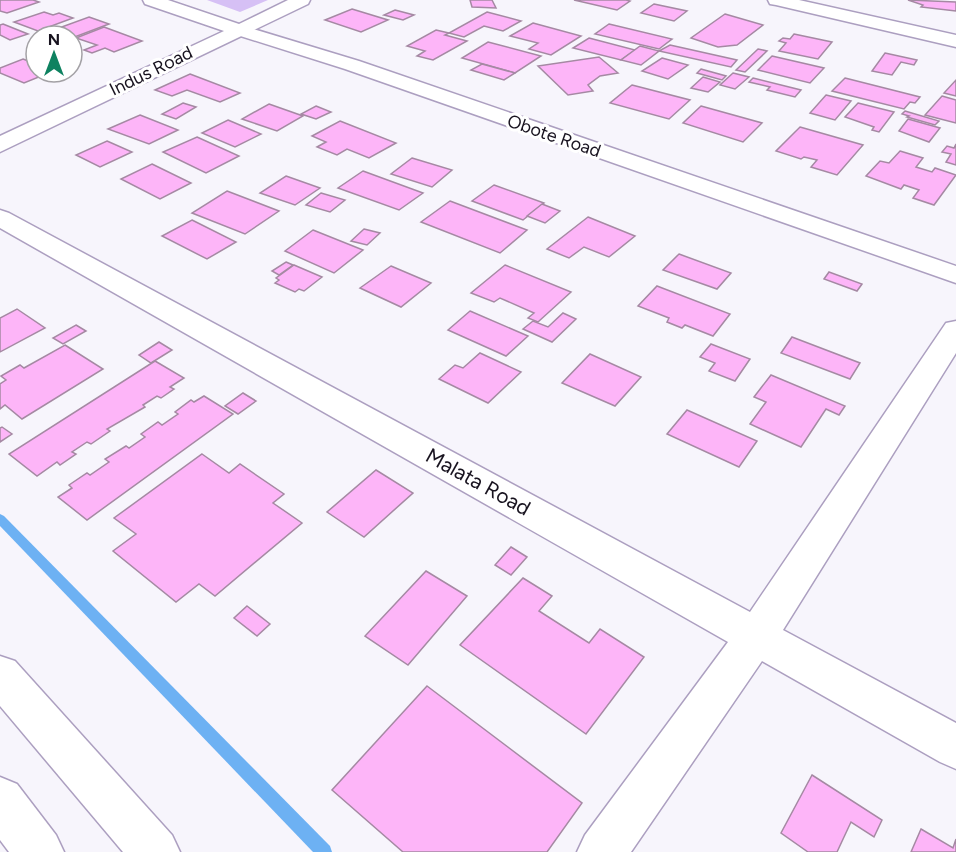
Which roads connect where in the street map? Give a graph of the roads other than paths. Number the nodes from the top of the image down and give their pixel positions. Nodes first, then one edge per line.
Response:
1 (151, 0) edge
2 (302, 0) edge
3 (776, 0) edge
4 (237, 29) junction
5 (956, 41) edge
6 (0, 145) edge
7 (0, 218) edge
8 (956, 275) edge
9 (956, 330) edge
10 (756, 635) junction
11 (0, 675) edge
12 (956, 747) edge
13 (0, 801) edge
14 (39, 852) edge
15 (155, 852) edge
16 (602, 852) edge

1 - 4 street, Obote Road
2 - 4 street, Indus Road
3 - 5 street
4 - 6 street, Indus Road
4 - 8 street, Obote Road
7 - 10 street, Malata Road
9 - 10 street
10 - 12 street, Malata Road
10 - 16 street
11 - 15 street
13 - 14 street

